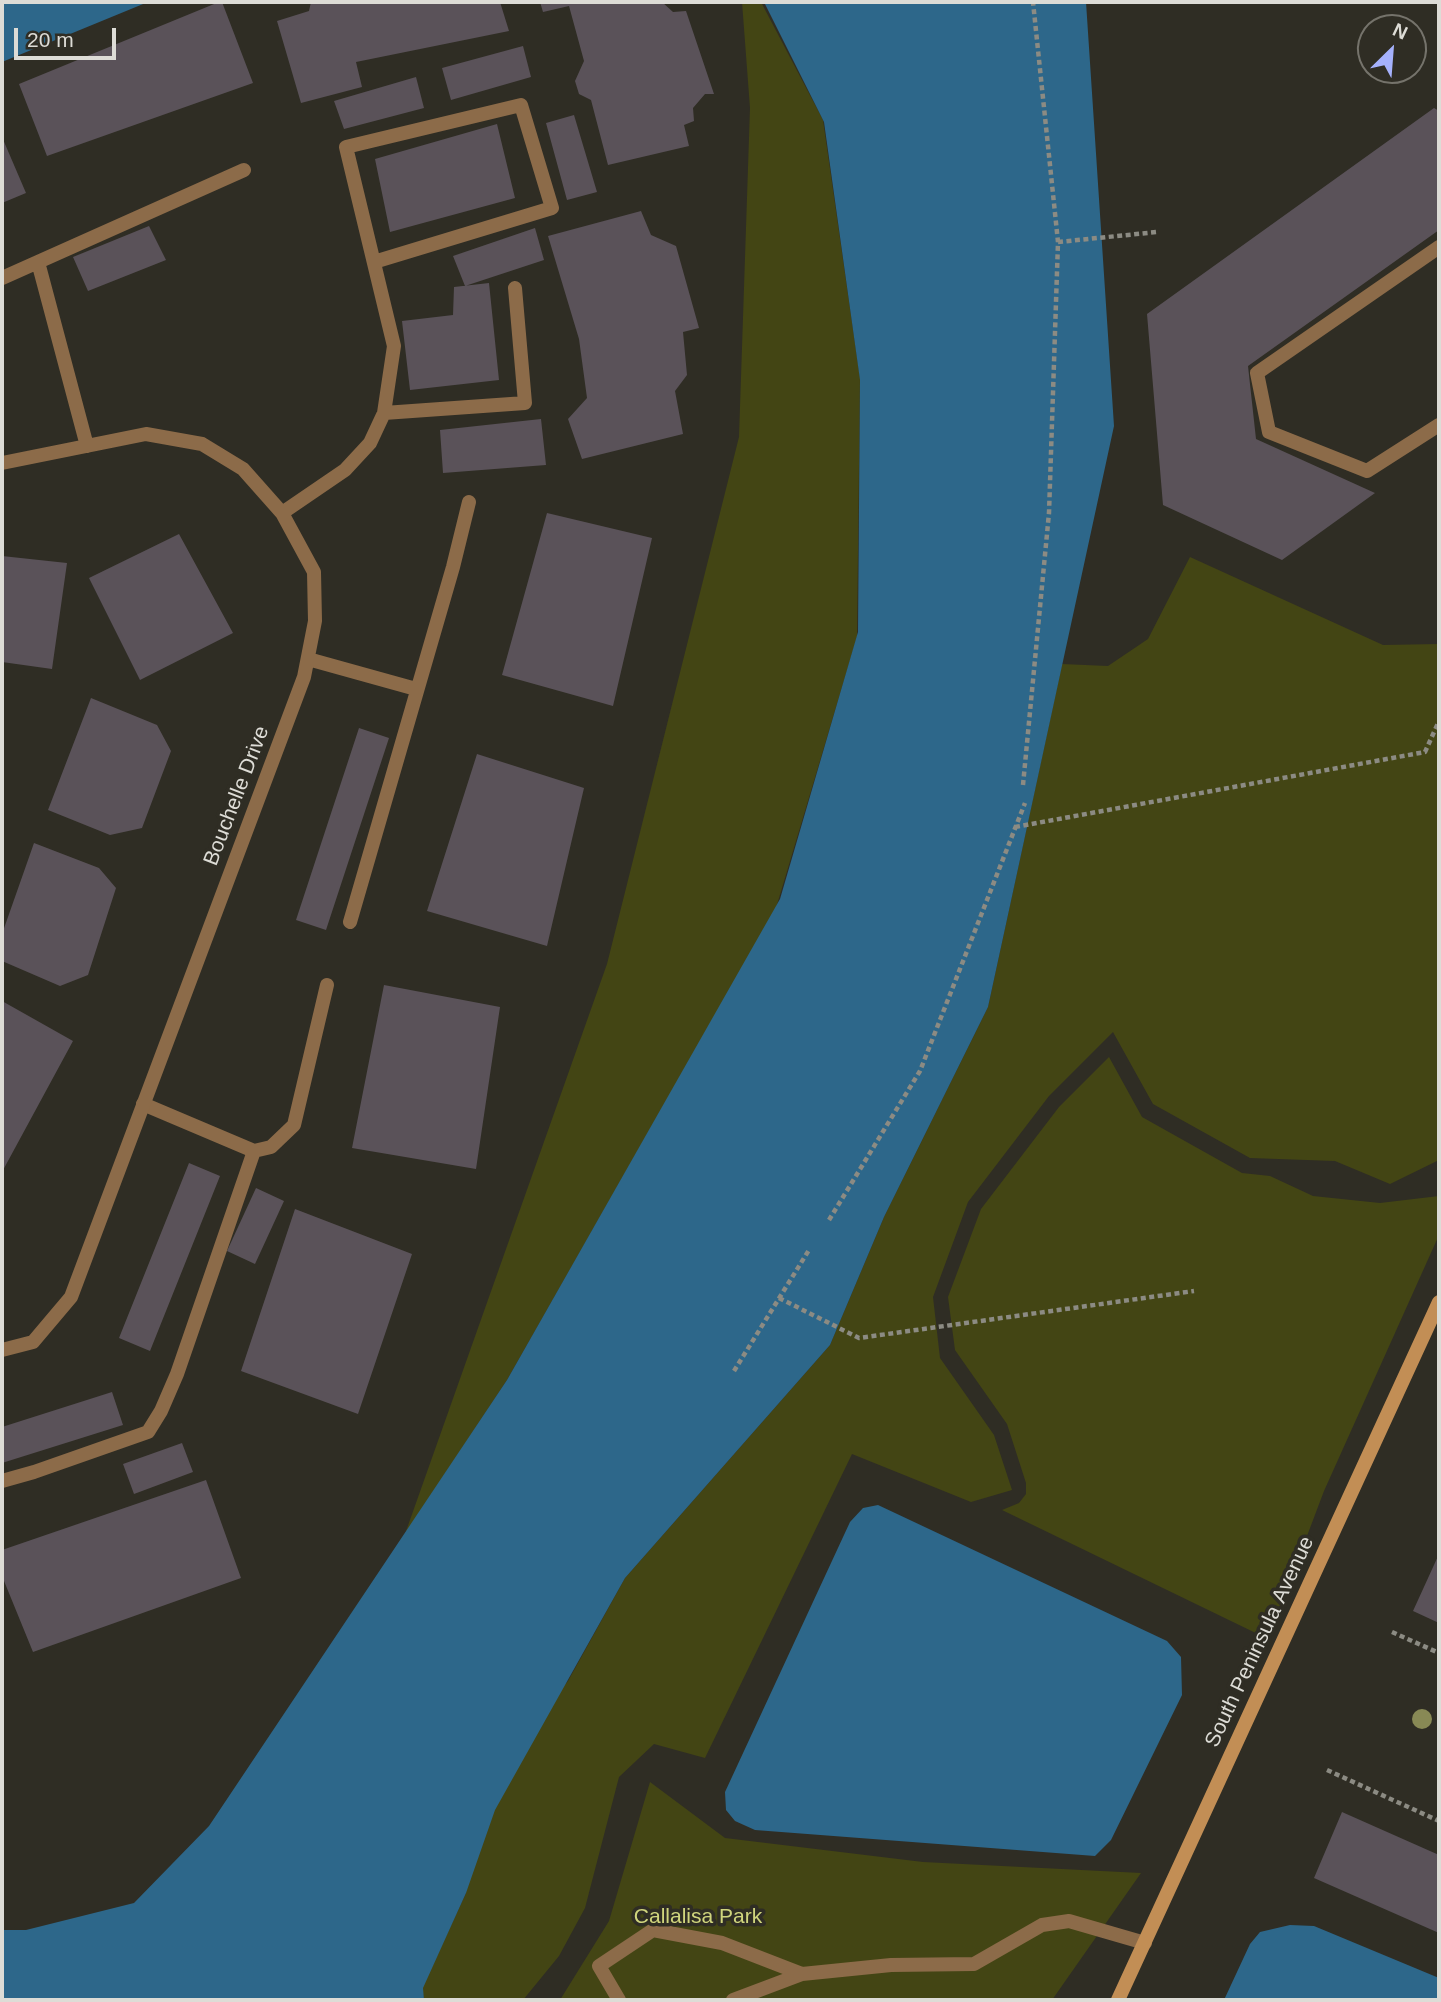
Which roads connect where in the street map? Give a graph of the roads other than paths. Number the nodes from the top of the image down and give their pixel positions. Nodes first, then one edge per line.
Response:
1 (244, 170) dead end
2 (1439, 247) edge
3 (38, 262) junction
4 (374, 262) junction
5 (2, 278) edge
6 (514, 288) dead end
7 (384, 413) junction
8 (1439, 425) edge
9 (87, 446) junction
10 (2, 463) edge
11 (469, 502) dead end
12 (282, 513) junction
13 (308, 659) junction
14 (416, 689) junction
15 (350, 922) dead end
16 (327, 985) dead end
17 (143, 1104) junction
18 (254, 1151) junction
19 (1439, 1302) edge
20 (2, 1350) edge
21 (2, 1481) edge
22 (1145, 1943) junction
23 (802, 1974) junction
24 (619, 2000) edge
25 (733, 2000) edge
26 (1118, 2000) edge

1 - 3 street
2 - 8 street
3 - 5 street
3 - 9 street
4 - 4 street
4 - 7 street
6 - 7 street
7 - 12 street
9 - 10 street, Bouchelle Drive
9 - 12 street, Bouchelle Drive
11 - 14 street
12 - 13 street, Bouchelle Drive
13 - 14 street
13 - 17 street, Bouchelle Drive
14 - 15 street
16 - 18 street
17 - 18 street
17 - 20 street, Bouchelle Drive
18 - 21 street
19 - 22 main road, South Peninsula Avenue
22 - 23 street
22 - 26 main road, South Peninsula Avenue
23 - 24 street
23 - 25 street

